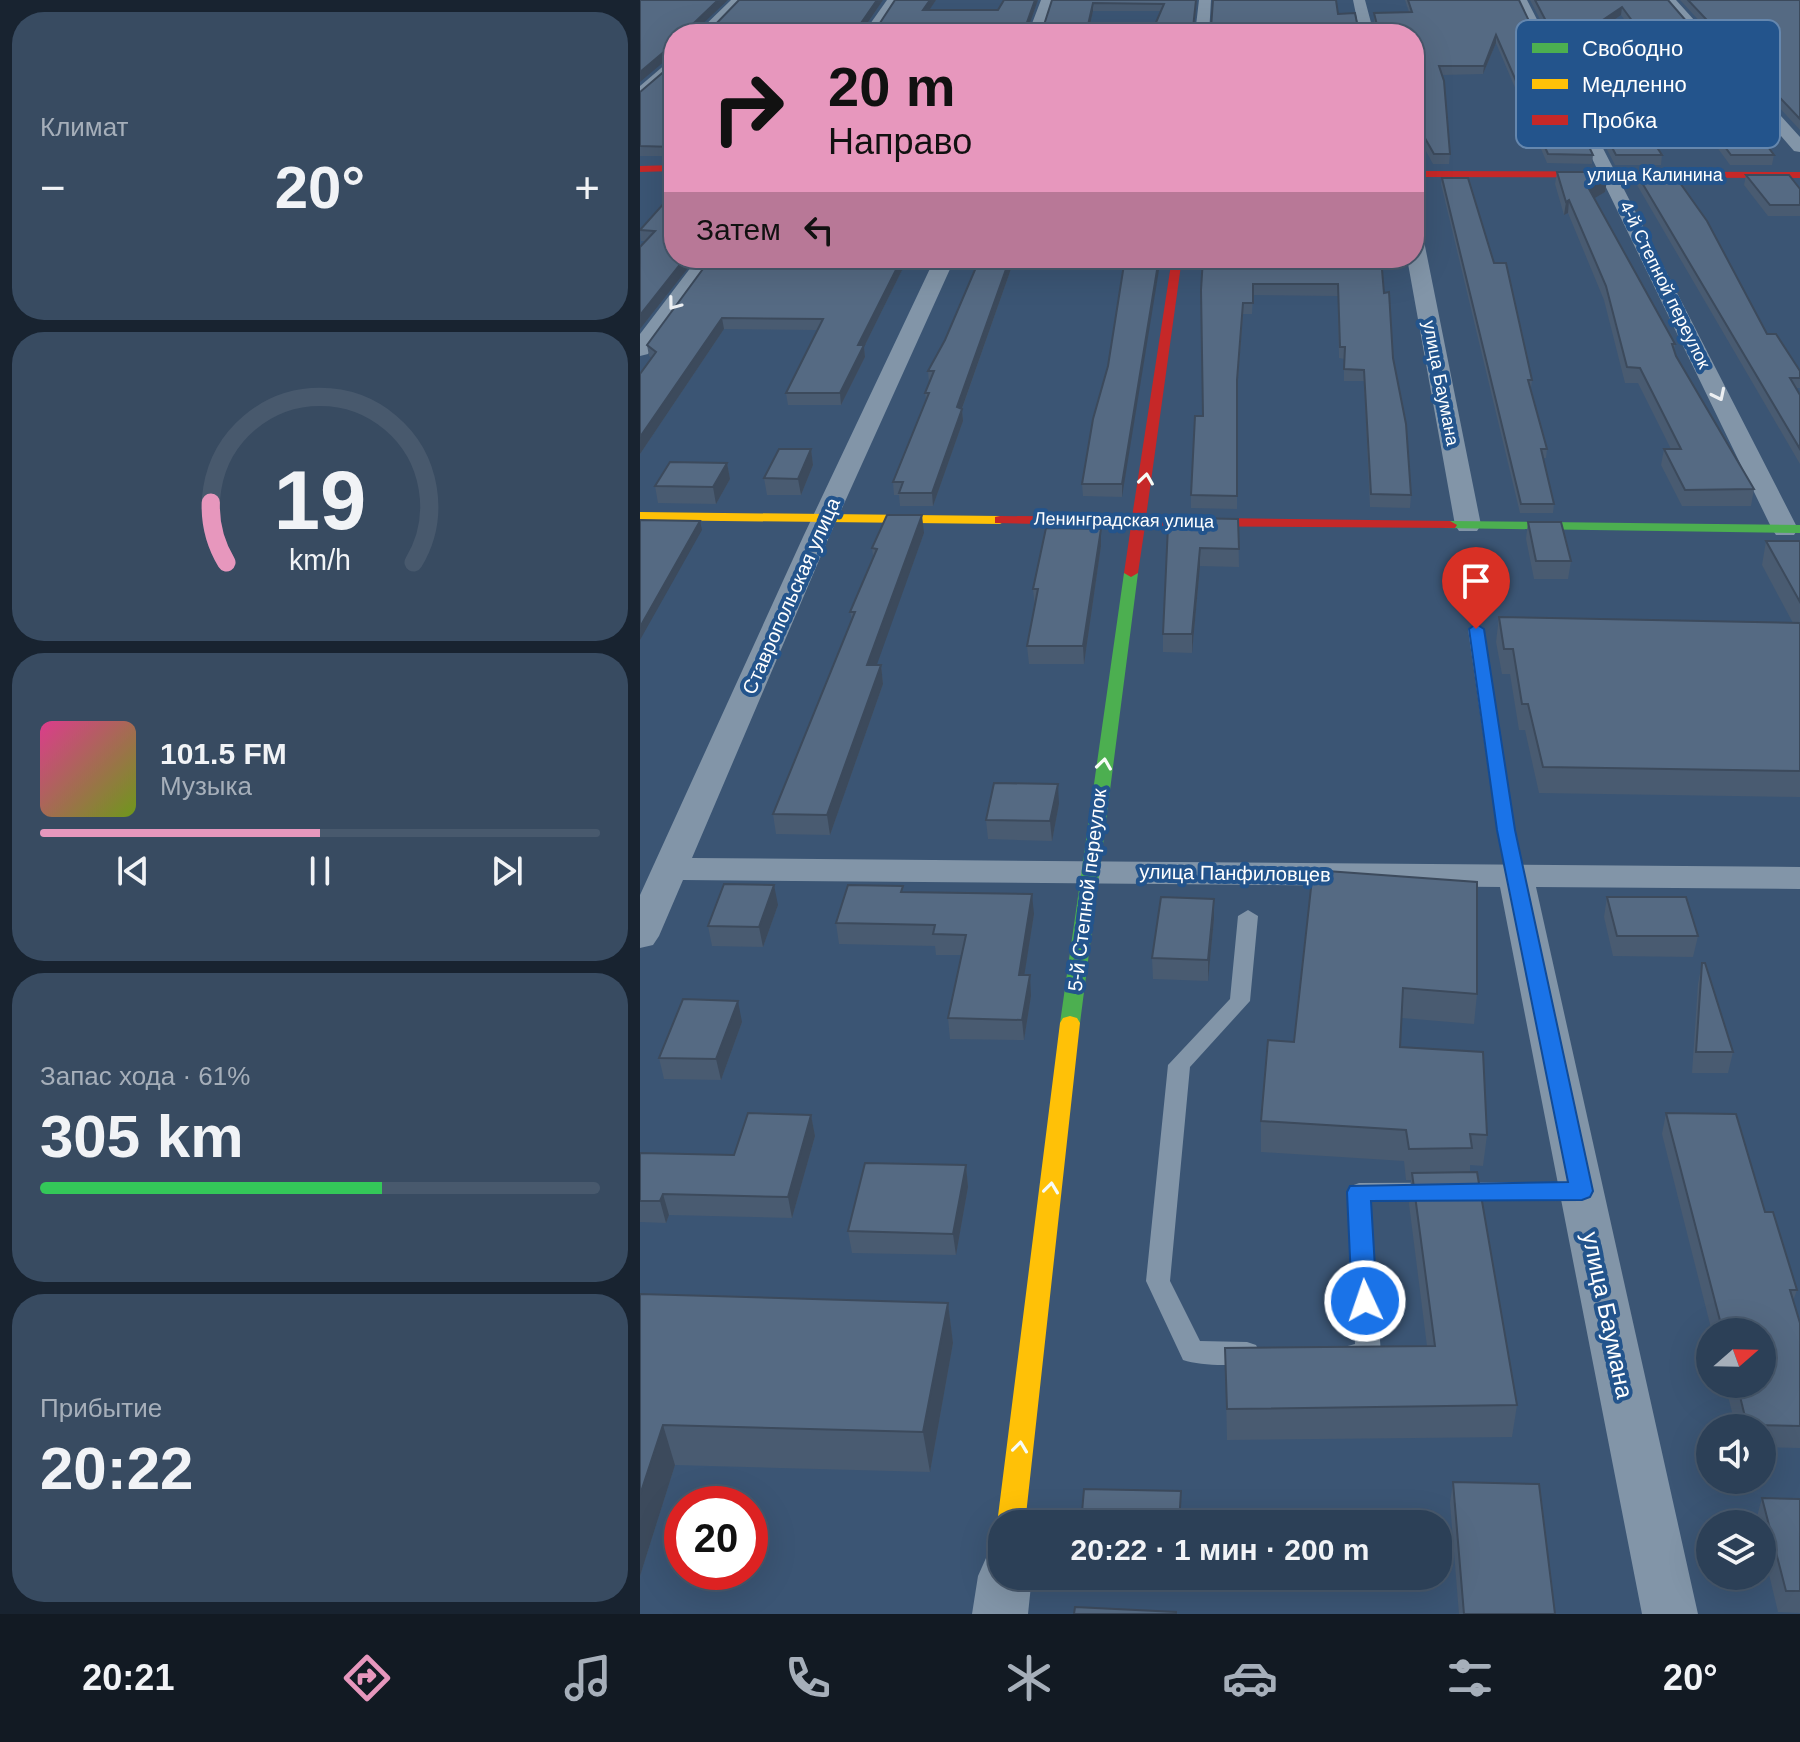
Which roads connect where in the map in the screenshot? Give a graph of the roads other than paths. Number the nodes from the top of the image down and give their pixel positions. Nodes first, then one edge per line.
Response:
1 (738, 0) edge
2 (894, 0) edge
3 (1047, 0) edge
4 (1205, 0) edge
5 (1359, 0) edge
6 (1521, 0) edge
7 (1669, 0) edge
8 (1531, 20) edge
9 (1687, 20) edge
10 (713, 24) edge
11 (877, 24) edge
12 (1039, 24) edge
13 (1203, 24) edge
14 (1365, 24) edge
15 (664, 71) edge
16 (640, 94) edge
17 (1780, 125) edge
18 (1800, 147) edge
19 (1596, 148) edge
20 (664, 168) edge
21 (640, 169) edge
22 (1424, 174) edge
23 (1610, 175) junction
24 (1800, 175) edge
25 (701, 268) edge
26 (940, 268) edge
27 (1176, 268) edge
28 (1419, 268) edge
29 (640, 349) edge
30 (640, 516) edge
31 (825, 518) junction
32 (1140, 520) junction
33 (1468, 525) junction
34 (1792, 529) edge
35 (1476, 629) dead end
36 (670, 869) junction
37 (1088, 871) junction
38 (1516, 876) junction
39 (1800, 878) edge
40 (1248, 916) dead end
41 (640, 936) edge
42 (1582, 1191) junction
43 (1265, 1353) edge
44 (1324, 1354) edge
45 (1013, 1510) edge
46 (1003, 1590) edge
47 (1000, 1614) edge
48 (1670, 1614) edge

1 - 10 street
2 - 11 street
3 - 12 street
4 - 13 street
5 - 14 street
6 - 8 street, 4-й Степной переулок
7 - 9 street
15 - 16 street
17 - 18 street
19 - 23 street, 4-й Степной переулок
20 - 21 street
22 - 23 street, улица Калинина
23 - 24 street, улица Калинина
23 -> 34 street, 4-й Степной переулок
25 -> 29 street
26 - 31 street, Ставропольская улица
32 -> 27 street, 5-й Степной переулок
28 - 33 street, улица Баумана
30 - 31 street, Ленинградская улица
31 - 32 street, Ленинградская улица
31 - 36 street, Ставропольская улица
32 - 33 street, Ленинградская улица
37 -> 32 street, 5-й Степной переулок
33 - 34 street, Ленинградская улица
35 - 38 lane
36 - 37 street, улица Панфиловцев
36 - 41 street, Ставропольская улица
37 - 38 street, улица Панфиловцев
45 -> 37 street, 5-й Степной переулок
38 - 39 street, улица Панфиловцев
38 - 42 street, улица Баумана
40 - 43 lane
42 - 44 lane
42 - 48 street, улица Баумана
46 - 47 street

